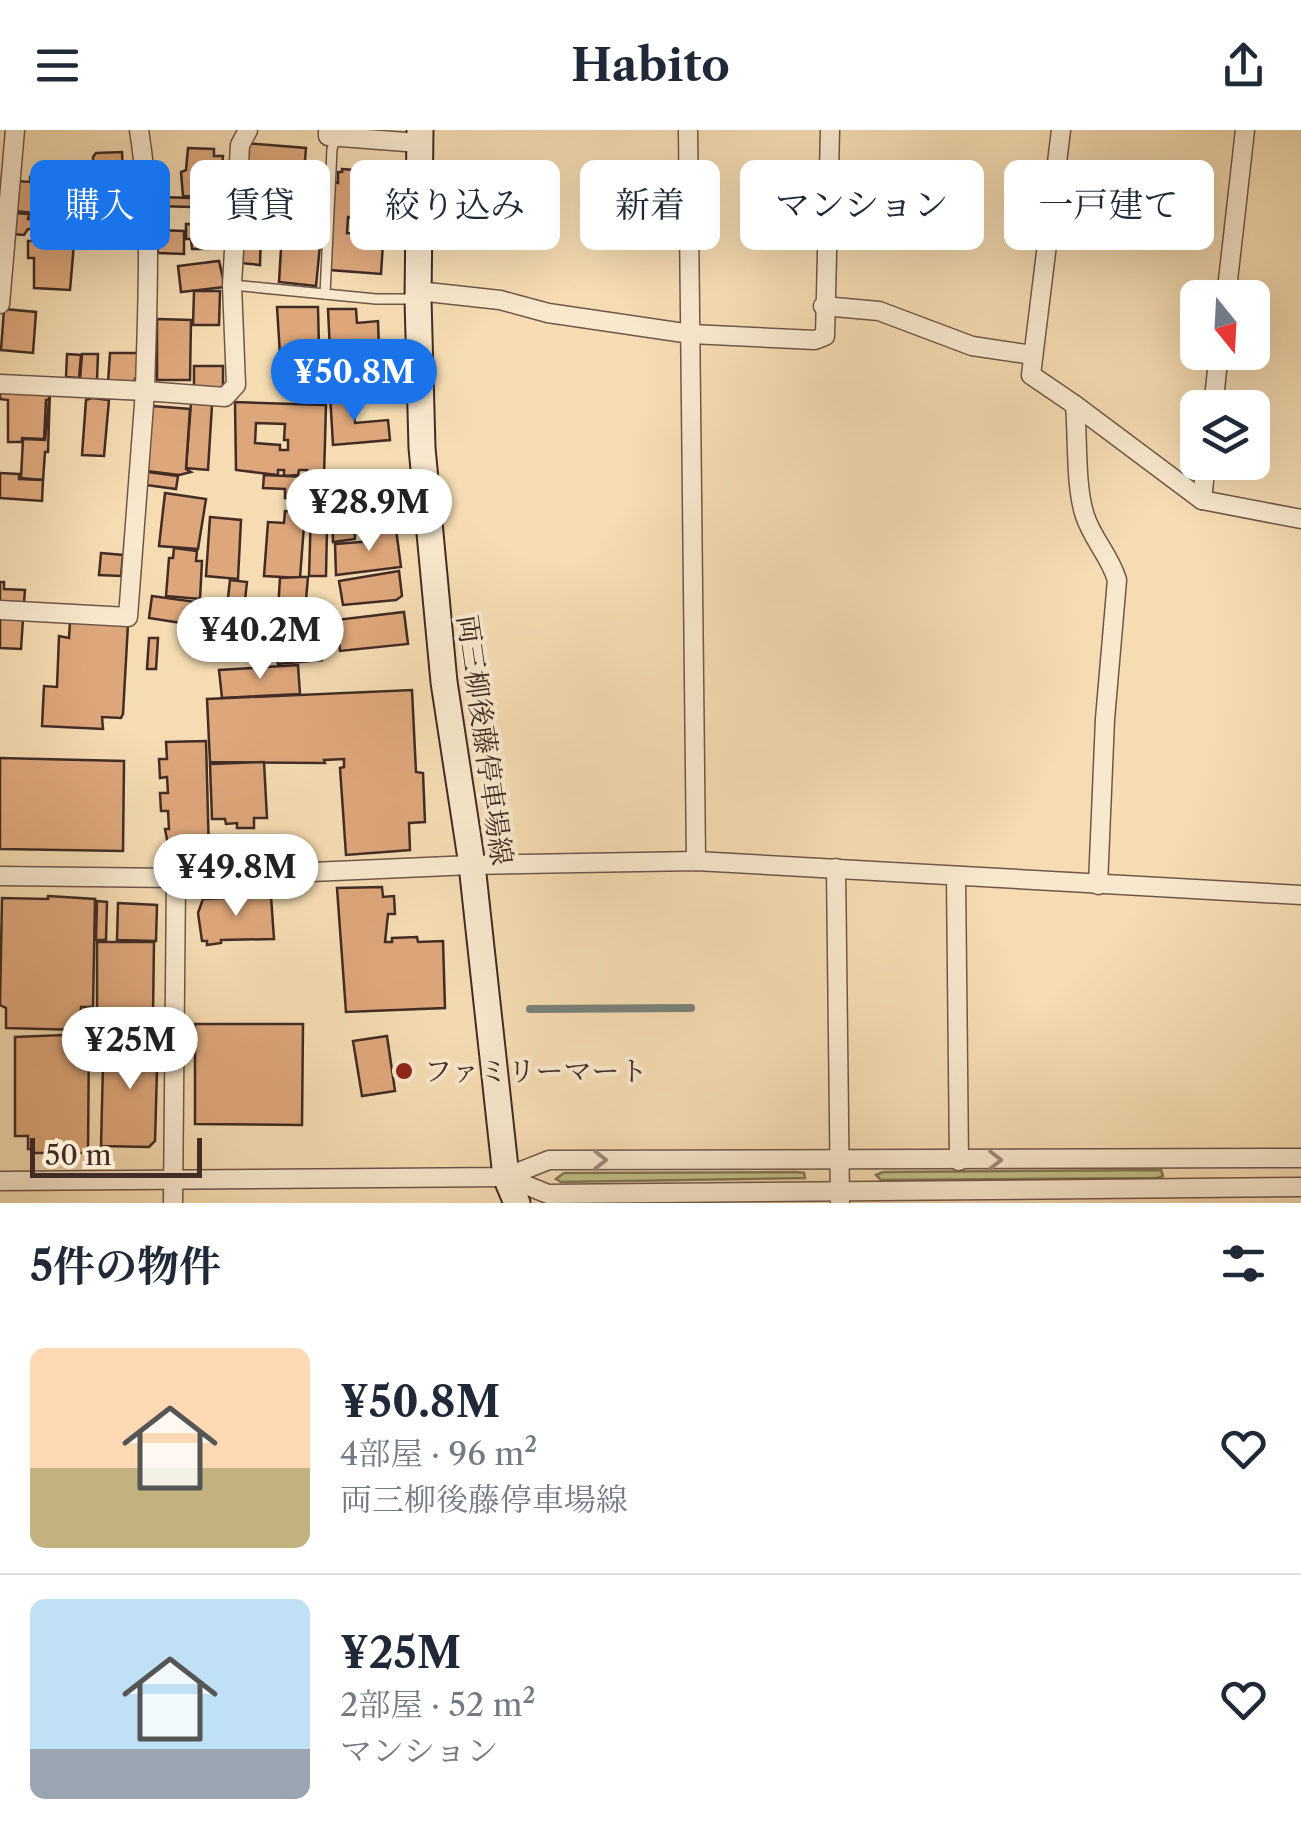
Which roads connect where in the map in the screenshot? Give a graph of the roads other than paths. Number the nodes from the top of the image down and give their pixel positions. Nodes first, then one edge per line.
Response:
1 (15, 130) edge
2 (139, 130) edge
3 (248, 130) edge
4 (688, 130) edge
5 (830, 130) edge
6 (1060, 130) edge
7 (1245, 130) edge
8 (332, 133) edge
9 (420, 137) edge
10 (1228, 280) edge
11 (232, 285) junction
12 (325, 294) junction
13 (418, 295) junction
14 (0, 304) edge
15 (823, 306) junction
16 (692, 334) junction
17 (1033, 356) junction
18 (0, 384) edge
19 (145, 391) junction
20 (1075, 404) junction
21 (1204, 480) edge
22 (1202, 500) junction
23 (1301, 519) edge
24 (0, 610) edge
25 (696, 861) junction
26 (472, 865) junction
27 (836, 868) junction
28 (0, 876) edge
29 (956, 876) junction
30 (176, 878) junction
31 (1098, 885) junction
32 (1301, 895) edge
33 (1301, 1158) edge
34 (959, 1160) junction
35 (1199, 1160) junction
36 (840, 1161) junction
37 (506, 1177) junction
38 (173, 1180) junction
39 (0, 1182) edge
40 (1301, 1187) edge
41 (1200, 1196) edge
42 (840, 1197) edge
43 (173, 1203) edge
44 (499, 1203) edge
45 (517, 1203) edge

1 - 14 street
2 - 19 street
3 - 11 street
4 - 16 street
5 - 15 street
6 - 17 street
7 - 10 street
8 - 9 street
8 - 12 lane
9 - 13 main road, 両三柳後藤停車場線
11 - 12 lane
11 - 19 street
12 - 13 lane
13 - 16 street
13 - 26 main road, 両三柳後藤停車場線
15 - 16 street
15 - 17 street
16 - 25 street
17 - 20 street
18 - 19 street
19 - 24 street
20 - 22 street
20 - 31 street
21 - 22 street
22 - 23 street
25 - 26 street
25 - 27 street
26 - 30 street
26 - 37 main road, 両三柳後藤停車場線
27 - 29 street
27 - 36 street
28 - 30 street
29 - 31 street
29 - 34 street
30 - 38 street
31 - 32 street
33 - 35 street
34 -> 35 street
34 - 36 street
35 - 41 street
37 -> 36 street
36 - 42 street
37 - 38 street
37 - 42 street
37 - 44 main road, 両三柳後藤停車場線
37 - 45 main road, 両三柳後藤停車場線
38 - 39 street
38 - 43 street
40 - 41 street
41 - 42 street

